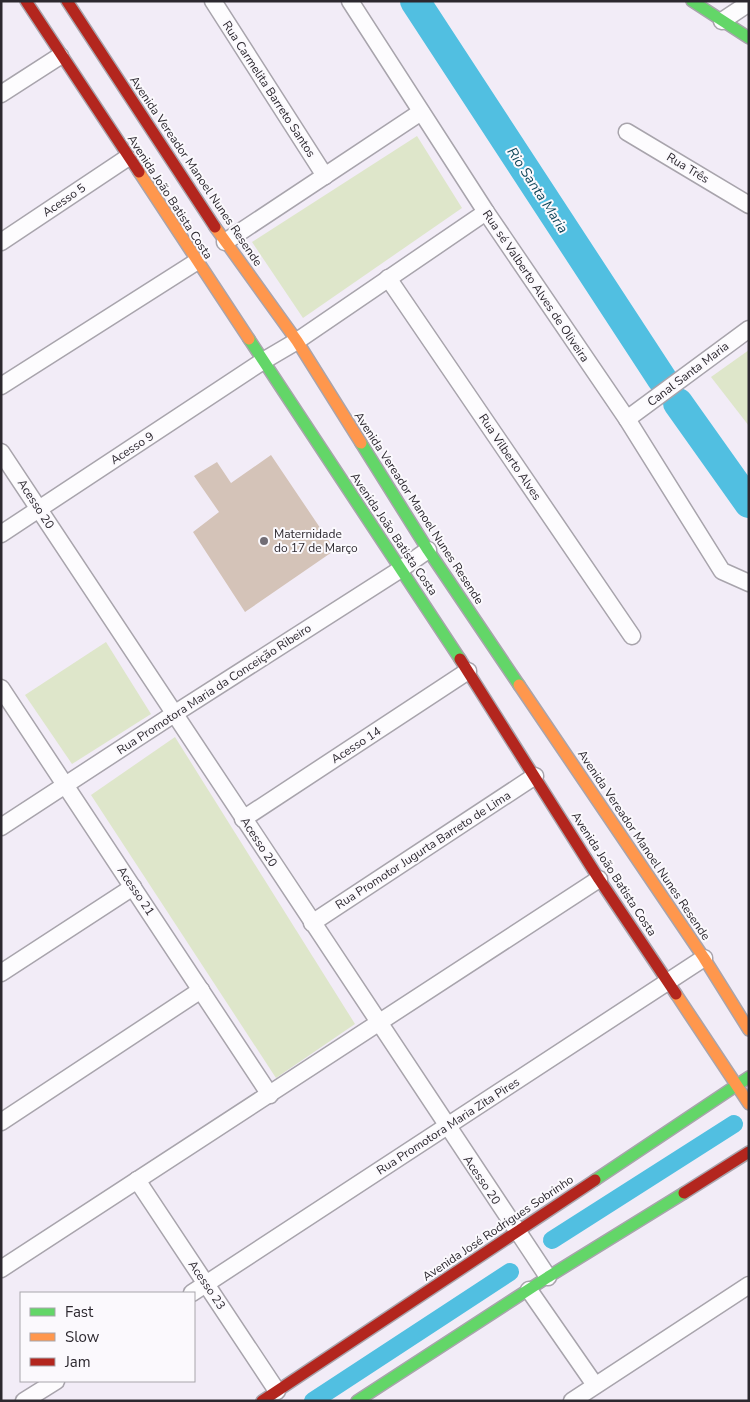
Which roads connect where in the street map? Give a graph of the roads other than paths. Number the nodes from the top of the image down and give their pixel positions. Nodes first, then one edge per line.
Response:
1 (26, 1) edge
2 (66, 1) edge
3 (213, 1) edge
4 (350, 1) edge
5 (692, 1) edge
6 (749, 3) edge
7 (722, 21) junction
8 (749, 38) edge
9 (60, 56) junction
10 (1, 94) edge
11 (421, 112) junction
12 (627, 132) dead end
13 (127, 158) junction
14 (325, 176) junction
15 (749, 205) edge
16 (486, 212) junction
17 (1, 242) edge
18 (225, 242) junction
19 (196, 262) junction
20 (388, 278) junction
21 (749, 328) edge
22 (296, 341) junction
23 (263, 361) junction
24 (1, 386) edge
25 (627, 419) junction
26 (1, 452) edge
27 (39, 509) junction
28 (1, 534) edge
29 (428, 550) junction
30 (401, 570) junction
31 (749, 583) edge
32 (632, 636) dead end
33 (468, 671) junction
34 (1, 688) edge
35 (174, 714) junction
36 (535, 776) junction
37 (66, 785) junction
38 (243, 819) junction
39 (1, 828) edge
40 (599, 879) junction
41 (133, 887) junction
42 (312, 923) junction
43 (704, 958) junction
44 (1, 973) edge
45 (668, 982) junction
46 (201, 990) junction
47 (379, 1024) junction
48 (749, 1030) edge
49 (749, 1077) edge
50 (737, 1084) junction
51 (270, 1095) junction
52 (749, 1104) edge
53 (1, 1122) edge
54 (447, 1127) junction
55 (749, 1152) edge
56 (137, 1180) junction
57 (516, 1232) junction
58 (2, 1265) edge
59 (548, 1277) junction
60 (207, 1284) junction
61 (749, 1285) edge
62 (529, 1290) junction
63 (194, 1292) edge
64 (54, 1382) edge
65 (595, 1386) junction
66 (278, 1390) junction
67 (24, 1401) edge
68 (262, 1401) edge
69 (357, 1401) edge
70 (572, 1401) edge

1 - 9 street, Avenida João Batista Costa
2 - 18 street, Avenida Vereador Manoel Nunes Resende
3 - 14 street, Rua Carmelita Barreto Santos
4 - 11 street, Rua sé Valberto Alves de Oliveira
5 - 7 street
6 - 7 street
7 - 8 street
9 - 10 street
9 - 13 street, Avenida João Batista Costa
11 - 14 street
11 - 16 street, Rua sé Valberto Alves de Oliveira
12 - 15 street, Rua Três
13 - 17 street, Acesso 5
13 - 19 street, Avenida João Batista Costa
14 - 18 street
16 - 20 street, Acesso 9
16 - 25 street, Rua sé Valberto Alves de Oliveira
18 - 22 street, Avenida Vereador Manoel Nunes Resende
19 - 23 street, Avenida João Batista Costa
19 - 24 street
20 - 22 street, Acesso 9
20 - 32 street, Rua Vilberto Alves
21 - 25 street, Canal Santa Maria
22 - 23 street, Acesso 9
22 - 29 street, Avenida Vereador Manoel Nunes Resende
23 - 27 street, Acesso 9
23 - 30 street, Avenida João Batista Costa
25 - 31 street, Rua sé Valberto Alves de Oliveira
26 - 27 street, Acesso 20
27 - 28 street, Acesso 9
27 - 35 street, Acesso 20
29 - 30 street, Rua Promotora Maria da Conceição Ribeiro
29 - 43 street, Avenida Vereador Manoel Nunes Resende
30 - 33 street, Avenida João Batista Costa
30 - 35 street, Rua Promotora Maria da Conceição Ribeiro
33 - 36 street, Avenida João Batista Costa
33 - 38 street, Acesso 14
34 - 37 street, Acesso 21
35 - 37 street, Rua Promotora Maria da Conceição Ribeiro
35 - 38 street, Acesso 20
36 - 40 street, Avenida João Batista Costa
36 - 42 street, Rua Promotor Jugurta Barreto de Lima
37 - 39 street, Rua Promotora Maria da Conceição Ribeiro
37 - 41 street, Acesso 21
38 - 42 street, Acesso 20
40 - 45 street, Avenida João Batista Costa
40 - 47 street
41 - 44 street
41 - 46 street, Acesso 21
42 - 47 street, Acesso 20
43 - 45 street, Rua Promotora Maria Zita Pires
43 - 48 street, Avenida Vereador Manoel Nunes Resende
45 - 50 street, Avenida João Batista Costa
45 - 54 street, Rua Promotora Maria Zita Pires
46 - 51 street, Acesso 21
46 - 53 street
47 - 51 street
47 - 54 street, Acesso 20
49 - 50 street, Avenida José Rodrigues Sobrinho
50 - 52 street, Avenida João Batista Costa
50 - 57 street, Avenida José Rodrigues Sobrinho
51 - 56 street
54 - 57 street, Acesso 20
54 - 60 street, Rua Promotora Maria Zita Pires
55 - 59 street
56 - 58 street
56 - 60 street, Acesso 23
57 - 59 street, Acesso 20
57 - 66 street, Avenida José Rodrigues Sobrinho
59 - 62 street
60 - 63 street, Rua Promotora Maria Zita Pires
60 - 66 street, Acesso 23
61 - 65 street
62 - 65 street
62 - 69 street
64 - 67 street
65 - 70 street
66 - 68 street, Avenida José Rodrigues Sobrinho

